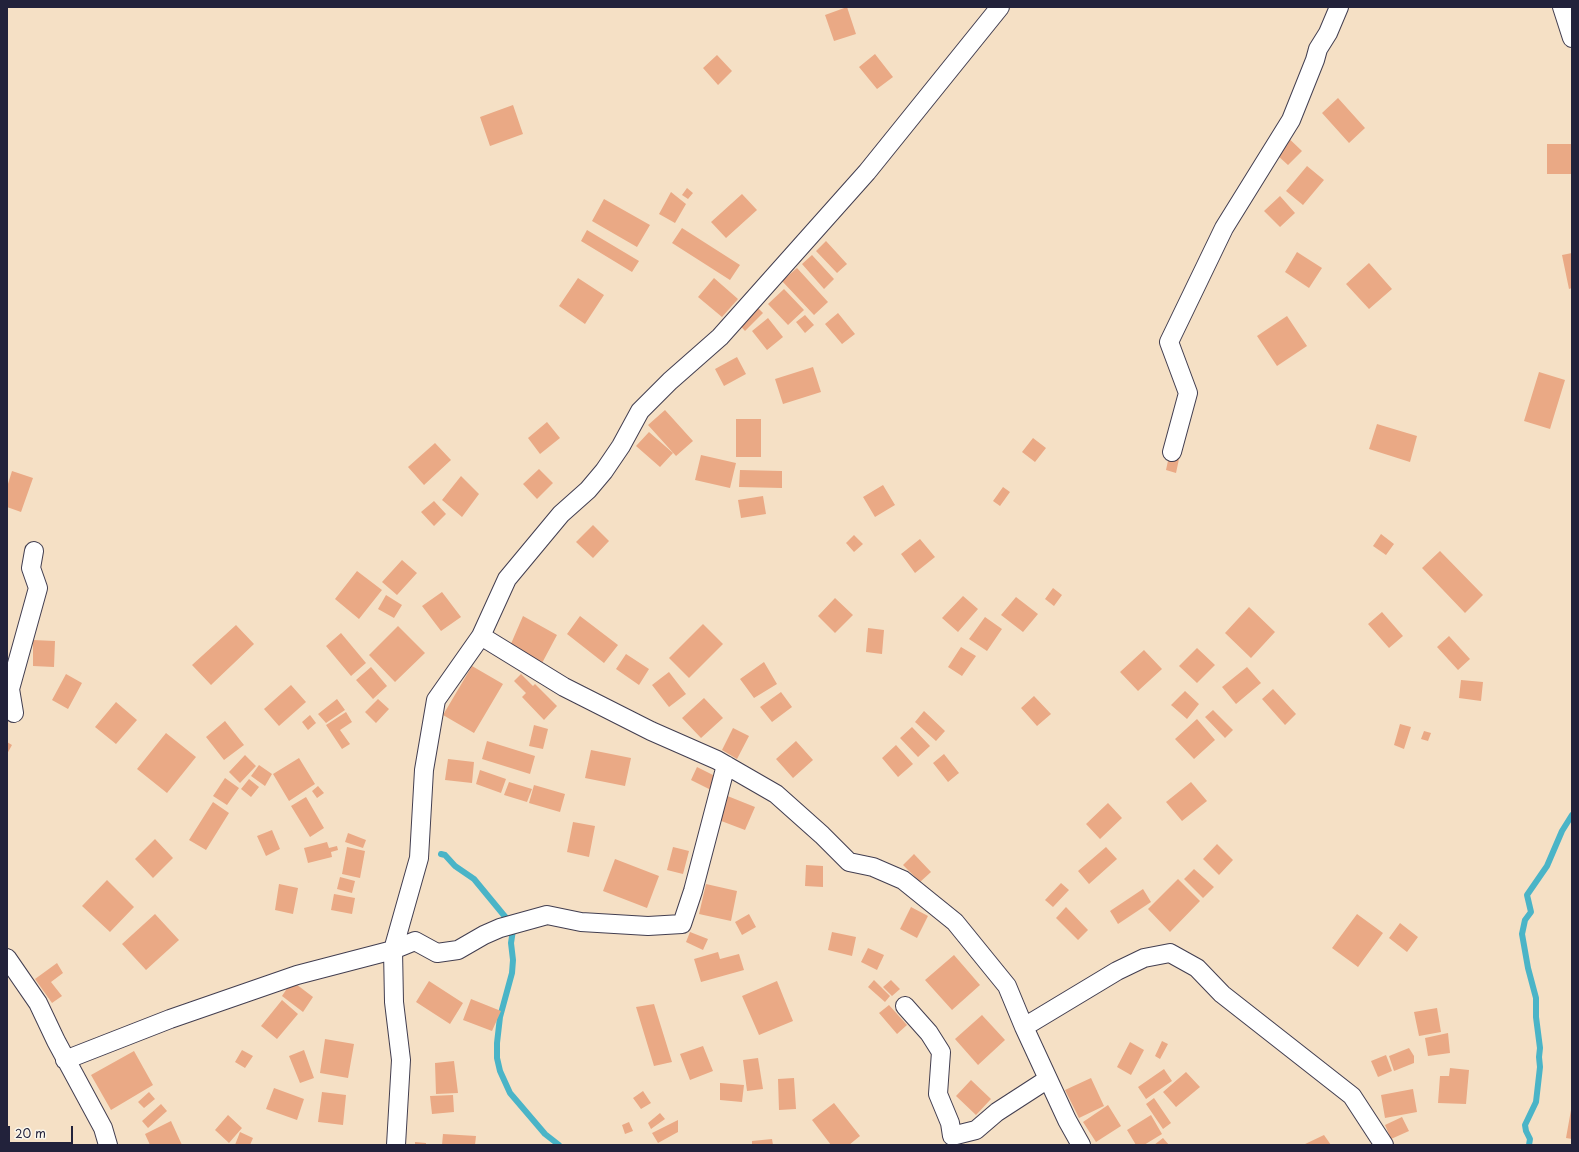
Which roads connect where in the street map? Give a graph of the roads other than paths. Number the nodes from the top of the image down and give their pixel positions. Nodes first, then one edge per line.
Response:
1 (1000, 7) edge
2 (1339, 7) edge
3 (1562, 7) edge
4 (1572, 38) edge
5 (1172, 452) dead end
6 (34, 551) dead end
7 (481, 636) junction
8 (8, 688) edge
9 (14, 713) dead end
10 (726, 765) junction
11 (393, 950) junction
12 (7, 958) edge
13 (905, 1006) dead end
14 (1024, 1028) junction
15 (65, 1060) junction
16 (1048, 1079) junction
17 (108, 1145) edge
18 (396, 1145) edge
19 (1081, 1145) edge
20 (1384, 1145) edge

1 - 7 street
2 - 5 street
3 - 4 street
6 - 8 street
7 - 10 street
7 - 11 street
8 - 9 street
10 - 11 street
10 - 14 street
11 - 15 street
11 - 18 street
12 - 15 street
13 - 16 street
14 - 16 street
14 - 20 street
15 - 17 street
16 - 19 street

